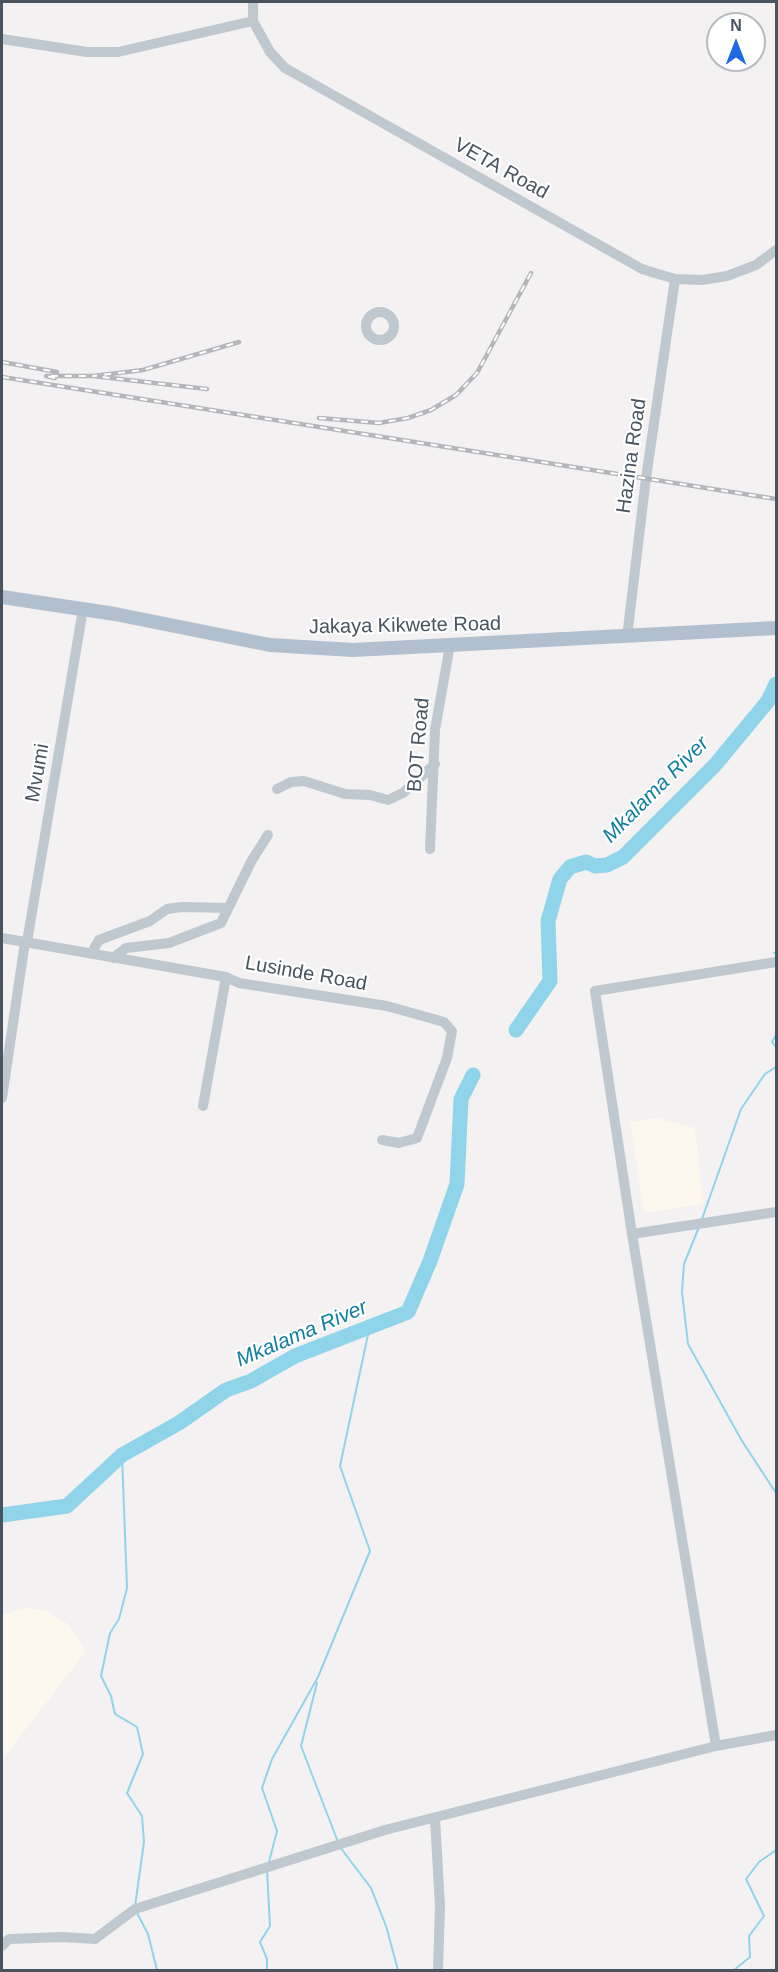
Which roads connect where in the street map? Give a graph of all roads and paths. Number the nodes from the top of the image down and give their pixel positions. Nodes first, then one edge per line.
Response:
1 (253, 2) edge
2 (253, 21) junction
3 (2, 39) edge
4 (777, 250) edge
5 (675, 279) junction
6 (2, 597) edge
7 (83, 609) junction
8 (777, 628) edge
9 (627, 637) junction
10 (450, 645) junction
11 (435, 764) junction
12 (277, 789) dead end
13 (268, 835) dead end
14 (430, 849) dead end
15 (228, 908) junction
16 (2, 938) edge
17 (26, 942) junction
18 (91, 954) junction
19 (113, 958) junction
20 (777, 963) edge
21 (226, 977) junction
22 (2, 1098) edge
23 (203, 1106) dead end
24 (382, 1140) dead end
25 (777, 1212) edge
26 (632, 1234) junction
27 (777, 1735) edge
28 (716, 1746) junction
29 (435, 1819) junction
30 (2, 1946) edge
31 (438, 1971) edge

1 - 2 street, VETA Road
2 - 3 street
2 - 5 street, VETA Road
4 - 5 street, VETA Road
5 - 9 street, Hazina Road
6 - 7 main road, Jakaya Kikwete Road
7 - 10 main road, Jakaya Kikwete Road
7 - 17 street, Mvumi
8 - 9 main road, Jakaya Kikwete Road
9 - 10 main road, Jakaya Kikwete Road
10 - 11 street, BOT Road
11 - 12 street
11 - 14 street, BOT Road
13 - 15 street
15 - 18 street
15 - 19 street
16 - 17 street, Lusinde Road
17 - 18 street, Lusinde Road
17 - 22 street, Mvumi
18 - 19 street, Lusinde Road
19 - 21 street, Lusinde Road
20 - 26 street
21 - 23 street
21 - 24 street, Lusinde Road
25 - 26 street
26 - 28 street
27 - 28 street
28 - 29 street
29 - 30 street
29 - 31 street

